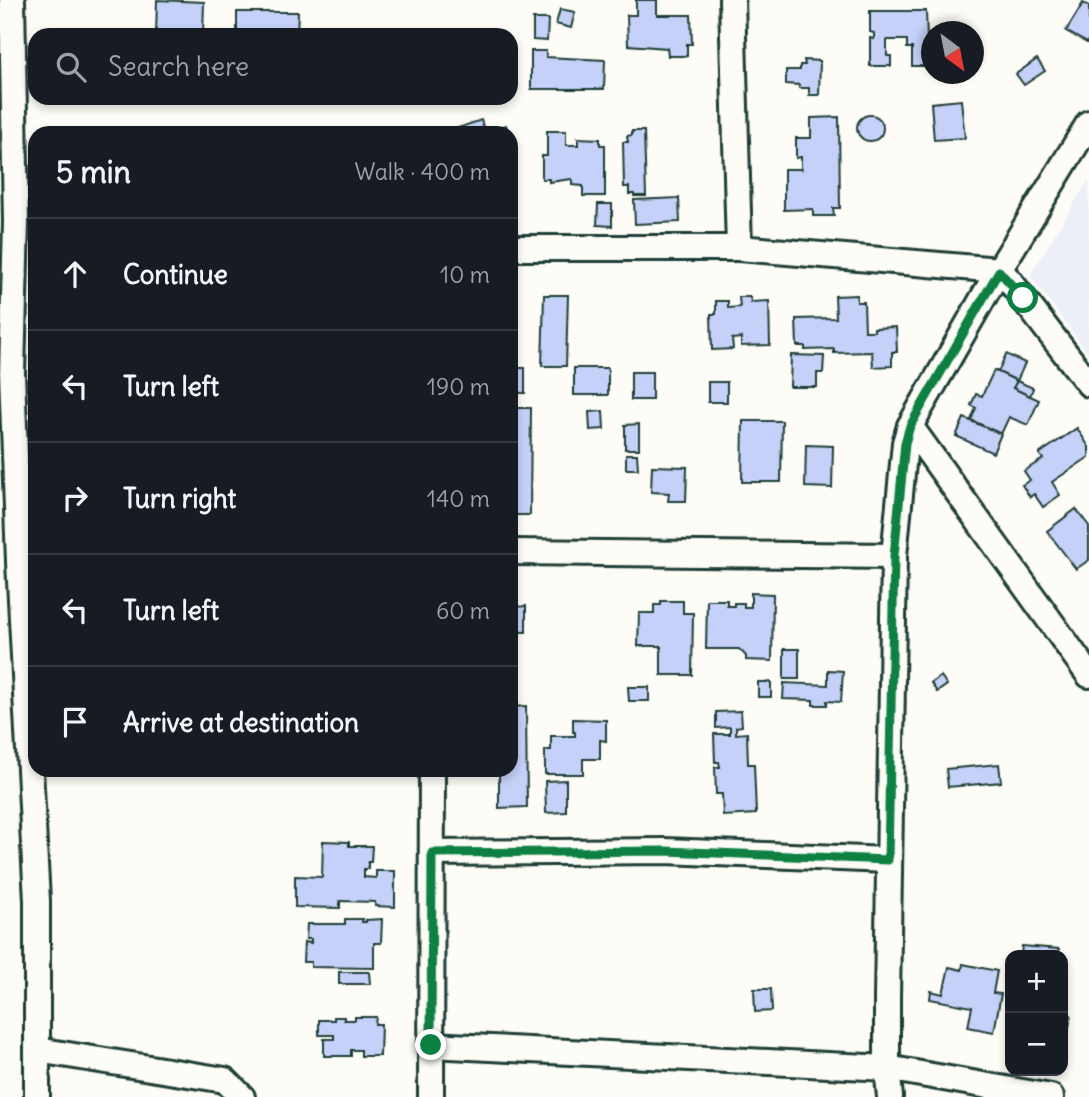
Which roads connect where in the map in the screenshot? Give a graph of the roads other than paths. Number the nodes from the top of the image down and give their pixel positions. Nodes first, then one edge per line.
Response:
1 (12, 0) edge
2 (732, 0) edge
3 (1089, 123) edge
4 (518, 248) edge
5 (740, 248) junction
6 (999, 271) junction
7 (1089, 384) edge
8 (910, 426) junction
9 (518, 552) edge
10 (894, 556) junction
11 (9, 563) edge
12 (1089, 675) edge
13 (432, 777) edge
14 (432, 853) junction
15 (888, 860) junction
16 (431, 1045) junction
17 (37, 1050) junction
18 (887, 1068) junction
19 (37, 1097) edge
20 (242, 1097) edge
21 (431, 1097) edge
22 (890, 1097) edge
23 (1051, 1097) edge

1 - 11 street
2 - 5 street
3 - 6 street
4 - 5 street
5 - 6 street
6 - 7 street
6 - 8 street
8 - 10 street
8 - 12 street
9 - 10 street
10 - 15 street
11 - 17 street
13 - 14 street
14 - 15 street
14 - 16 street
15 - 18 street
16 - 18 street
16 - 21 street
17 - 19 street
17 - 20 street
18 - 22 street
18 - 23 street

